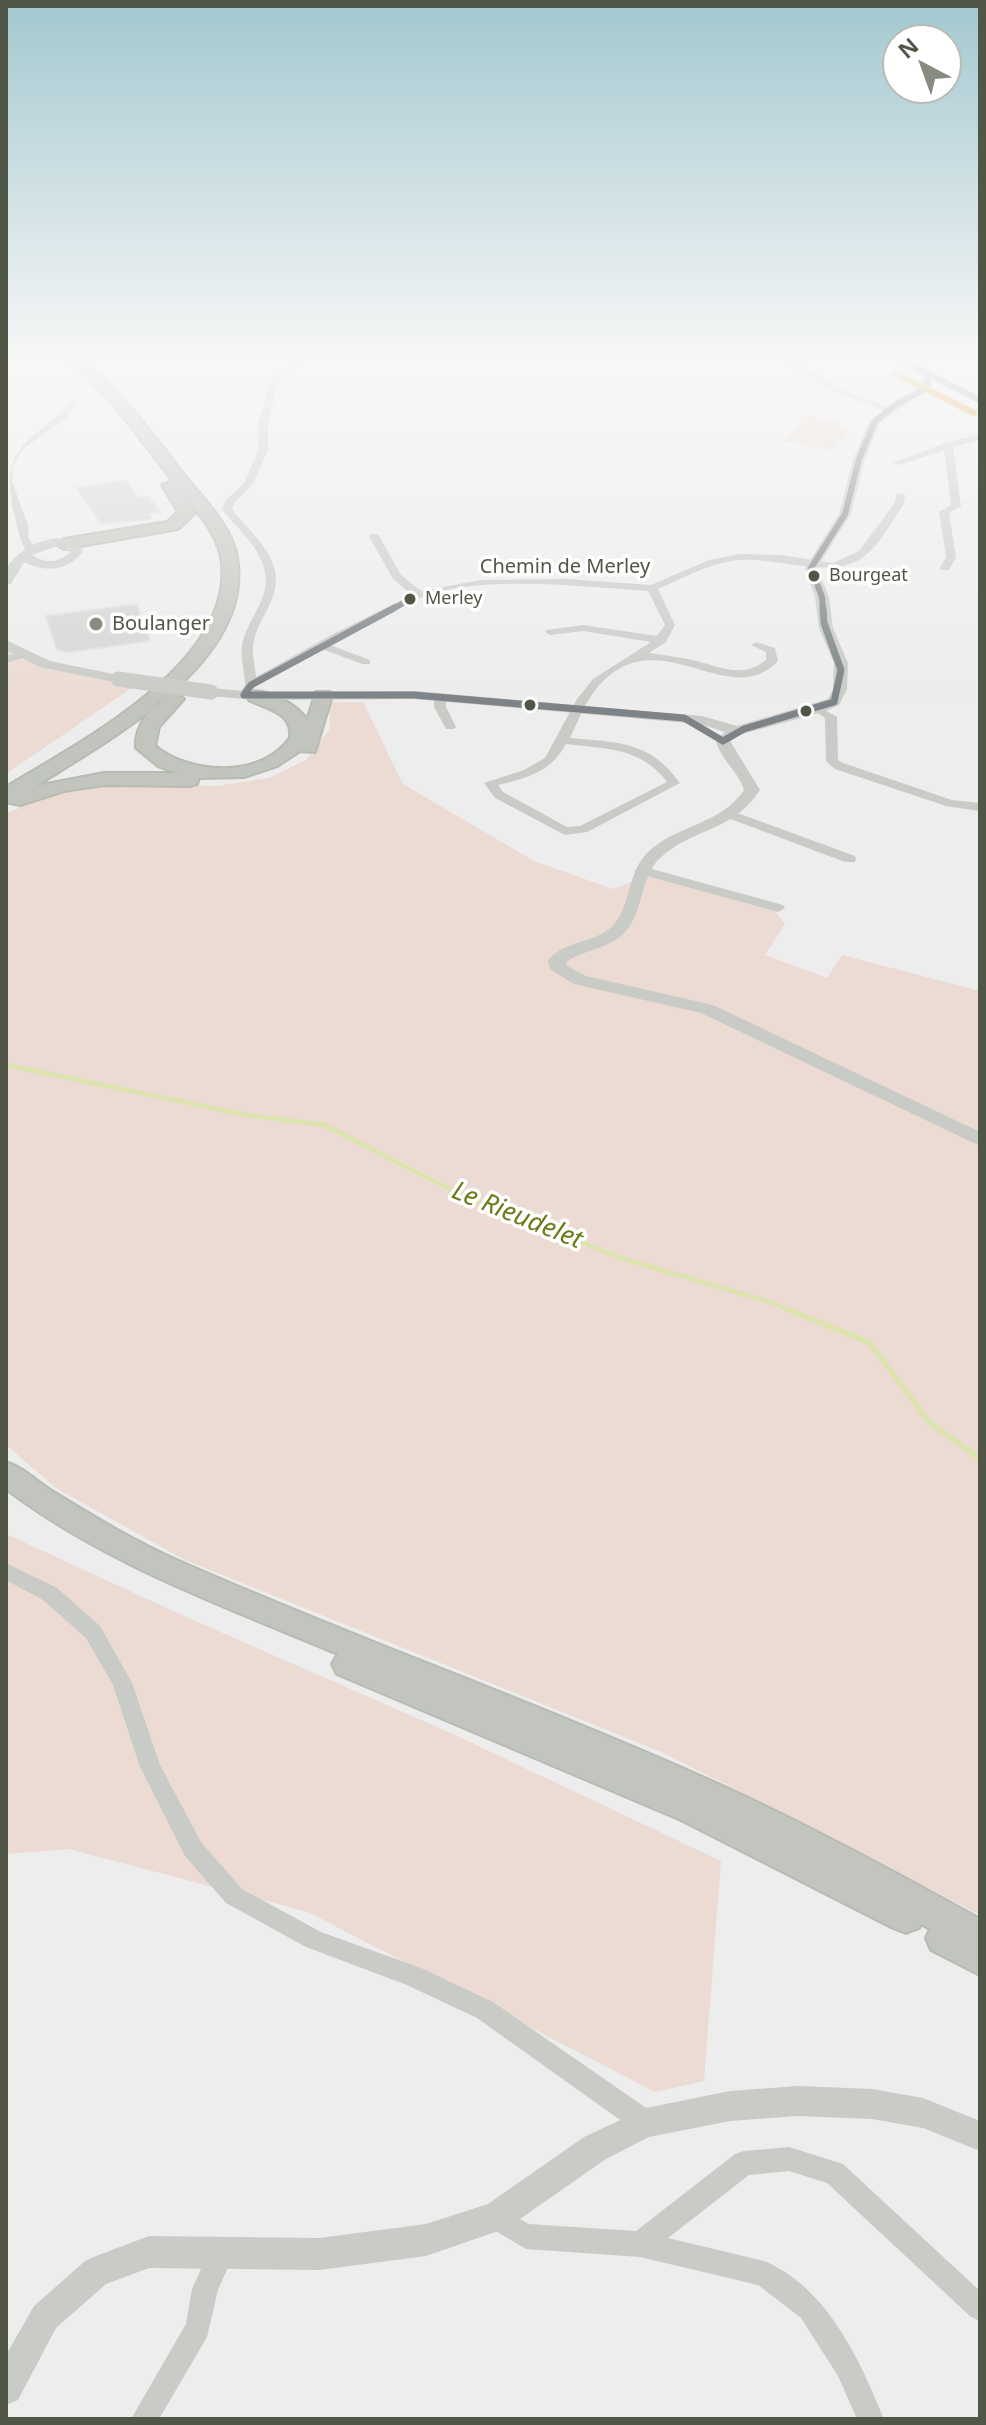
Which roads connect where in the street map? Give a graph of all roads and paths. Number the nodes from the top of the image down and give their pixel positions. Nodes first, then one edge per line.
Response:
1 (8, 474) edge
2 (163, 474) edge
3 (165, 474) edge
4 (169, 474) edge
5 (252, 474) edge
6 (854, 474) edge
7 (952, 474) edge
8 (900, 495) dead end
9 (25, 530) junction
10 (203, 532) junction
11 (374, 536) dead end
12 (65, 546) junction
13 (31, 556) junction
14 (813, 562) junction
15 (225, 565) junction
16 (945, 568) dead end
17 (7, 578) edge
18 (652, 588) junction
19 (419, 595) junction
20 (550, 632) dead end
21 (662, 640) junction
22 (6, 644) edge
23 (321, 645) junction
24 (756, 645) dead end
25 (22, 655) junction
26 (637, 655) junction
27 (6, 660) edge
28 (366, 662) dead end
29 (251, 692) junction
30 (317, 696) junction
31 (440, 697) junction
32 (576, 709) junction
33 (818, 709) junction
34 (293, 713) junction
35 (450, 727) dead end
36 (730, 736) junction
37 (560, 740) junction
38 (6, 788) edge
39 (6, 796) edge
40 (6, 806) edge
41 (980, 807) edge
42 (732, 815) junction
43 (850, 859) dead end
44 (641, 870) junction
45 (778, 908) dead end
46 (980, 1140) edge
47 (6, 1473) edge
48 (6, 1494) edge
49 (6, 1571) edge
50 (980, 1938) edge
51 (980, 1958) edge
52 (646, 2123) junction
53 (980, 2136) edge
54 (496, 2217) junction
55 (640, 2244) junction
56 (222, 2251) junction
57 (980, 2308) edge
58 (6, 2388) edge
59 (144, 2419) edge
60 (871, 2419) edge

1 - 9 street
2 - 12 highway
3 - 10 highway
4 - 15 highway
5 - 29 street
6 - 14 street
7 - 16 street
8 - 14 street, Chemin de Merley
9 - 12 street
9 - 13 street
10 - 12 highway
10 - 15 highway
10 - 34 highway
10 - 39 highway
11 - 19 street
12 - 13 street
12 - 13 street
13 - 17 street
14 - 18 street, Chemin de Merley
14 - 33 street
15 - 38 highway
18 - 19 street, Chemin de Merley
18 - 21 street
19 - 23 street, Chemin de Merley
20 - 21 street
21 - 26 street
22 - 25 street
23 - 28 street
23 - 29 street, Chemin de Merley
24 - 26 street
25 - 27 street
25 - 29 street, bridge
26 - 32 street
29 - 30 street
29 - 34 highway
30 - 31 street
30 - 34 highway
30 - 40 highway
31 - 32 street
31 - 35 street
32 - 36 street
32 - 37 street
33 - 36 street
33 - 41 street
36 - 42 street
37 - 37 street
42 - 43 street
42 - 44 street
44 - 45 street
44 - 46 street
47 - 50 highway
48 - 51 highway
49 - 52 street
52 - 53 street
52 - 54 street
54 - 55 street
54 - 56 street
55 - 57 street
55 - 60 street
56 - 58 street
56 - 59 street

